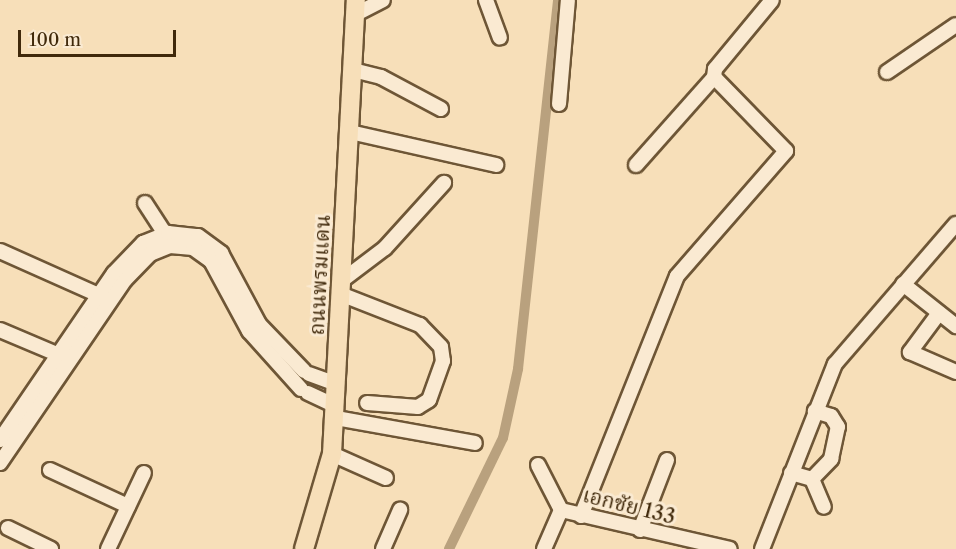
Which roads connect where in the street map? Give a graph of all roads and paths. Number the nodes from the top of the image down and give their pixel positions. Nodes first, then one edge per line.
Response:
1 (383, 0) edge
2 (486, 0) edge
3 (568, 0) edge
4 (772, 0) edge
5 (356, 7) edge
6 (956, 25) edge
7 (500, 38) dead end
8 (353, 70) junction
9 (887, 72) dead end
10 (714, 77) junction
11 (560, 104) dead end
12 (441, 109) dead end
13 (350, 132) junction
14 (496, 165) dead end
15 (636, 165) dead end
16 (444, 183) dead end
17 (145, 203) dead end
18 (956, 224) edge
19 (165, 234) junction
20 (0, 251) edge
21 (903, 284) junction
22 (343, 287) junction
23 (105, 298) junction
24 (237, 299) junction
25 (939, 313) junction
26 (956, 326) edge
27 (0, 330) edge
28 (64, 357) junction
29 (305, 371) junction
30 (956, 372) edge
31 (336, 384) junction
32 (301, 389) junction
33 (367, 403) dead end
34 (815, 411) junction
35 (336, 412) junction
36 (13, 418) edge
37 (0, 441) edge
38 (475, 442) dead end
39 (332, 454) junction
40 (667, 460) dead end
41 (0, 463) edge
42 (538, 465) dead end
43 (50, 470) dead end
44 (144, 473) dead end
45 (791, 473) junction
46 (386, 478) dead end
47 (812, 479) junction
48 (128, 506) junction
49 (825, 507) dead end
50 (400, 510) dead end
51 (561, 510) junction
52 (581, 516) junction
53 (8, 528) dead end
54 (640, 530) junction
55 (51, 549) edge
56 (108, 549) edge
57 (304, 549) edge
58 (383, 549) edge
59 (544, 549) edge
60 (730, 549) edge
61 (762, 549) edge

1 - 5 street
2 - 7 street
3 - 11 street
4 - 10 street
5 - 8 main road, ถนนพรมแดน
6 - 9 street
8 - 12 street
8 - 13 main road, ถนนพรมแดน
10 - 15 street
10 - 52 street
13 - 14 street
13 - 22 main road, ถนนพรมแดน
16 - 22 street
17 - 19 street
18 - 21 street
19 - 23 street
19 - 24 street
20 - 23 street
21 - 25 street
21 - 34 street
22 - 31 main road, ถนนพรมแดน
22 - 33 street
23 - 24 street
23 - 28 street
24 - 29 street
24 - 32 street
25 - 26 street
25 - 30 street
27 - 28 street
28 - 36 street
29 - 31 street
29 - 32 street
31 - 35 main road, ถนนพรมแดน
32 - 35 street
34 - 45 street
34 - 47 street
35 - 38 street
35 - 39 main road, ถนนพรมแดน
36 - 37 street
36 - 41 street
39 - 46 street
39 - 57 main road, ถนนพรมแดน
40 - 54 street
42 - 51 street
43 - 48 street
44 - 48 street
45 - 47 street
45 - 61 street
47 - 49 street
48 - 56 street
50 - 58 street
51 - 52 street, เอกชัย 133
51 - 59 street, เอกชัย 133
52 - 54 street, เอกชัย 133
53 - 55 street
54 - 60 street, เอกชัย 133

